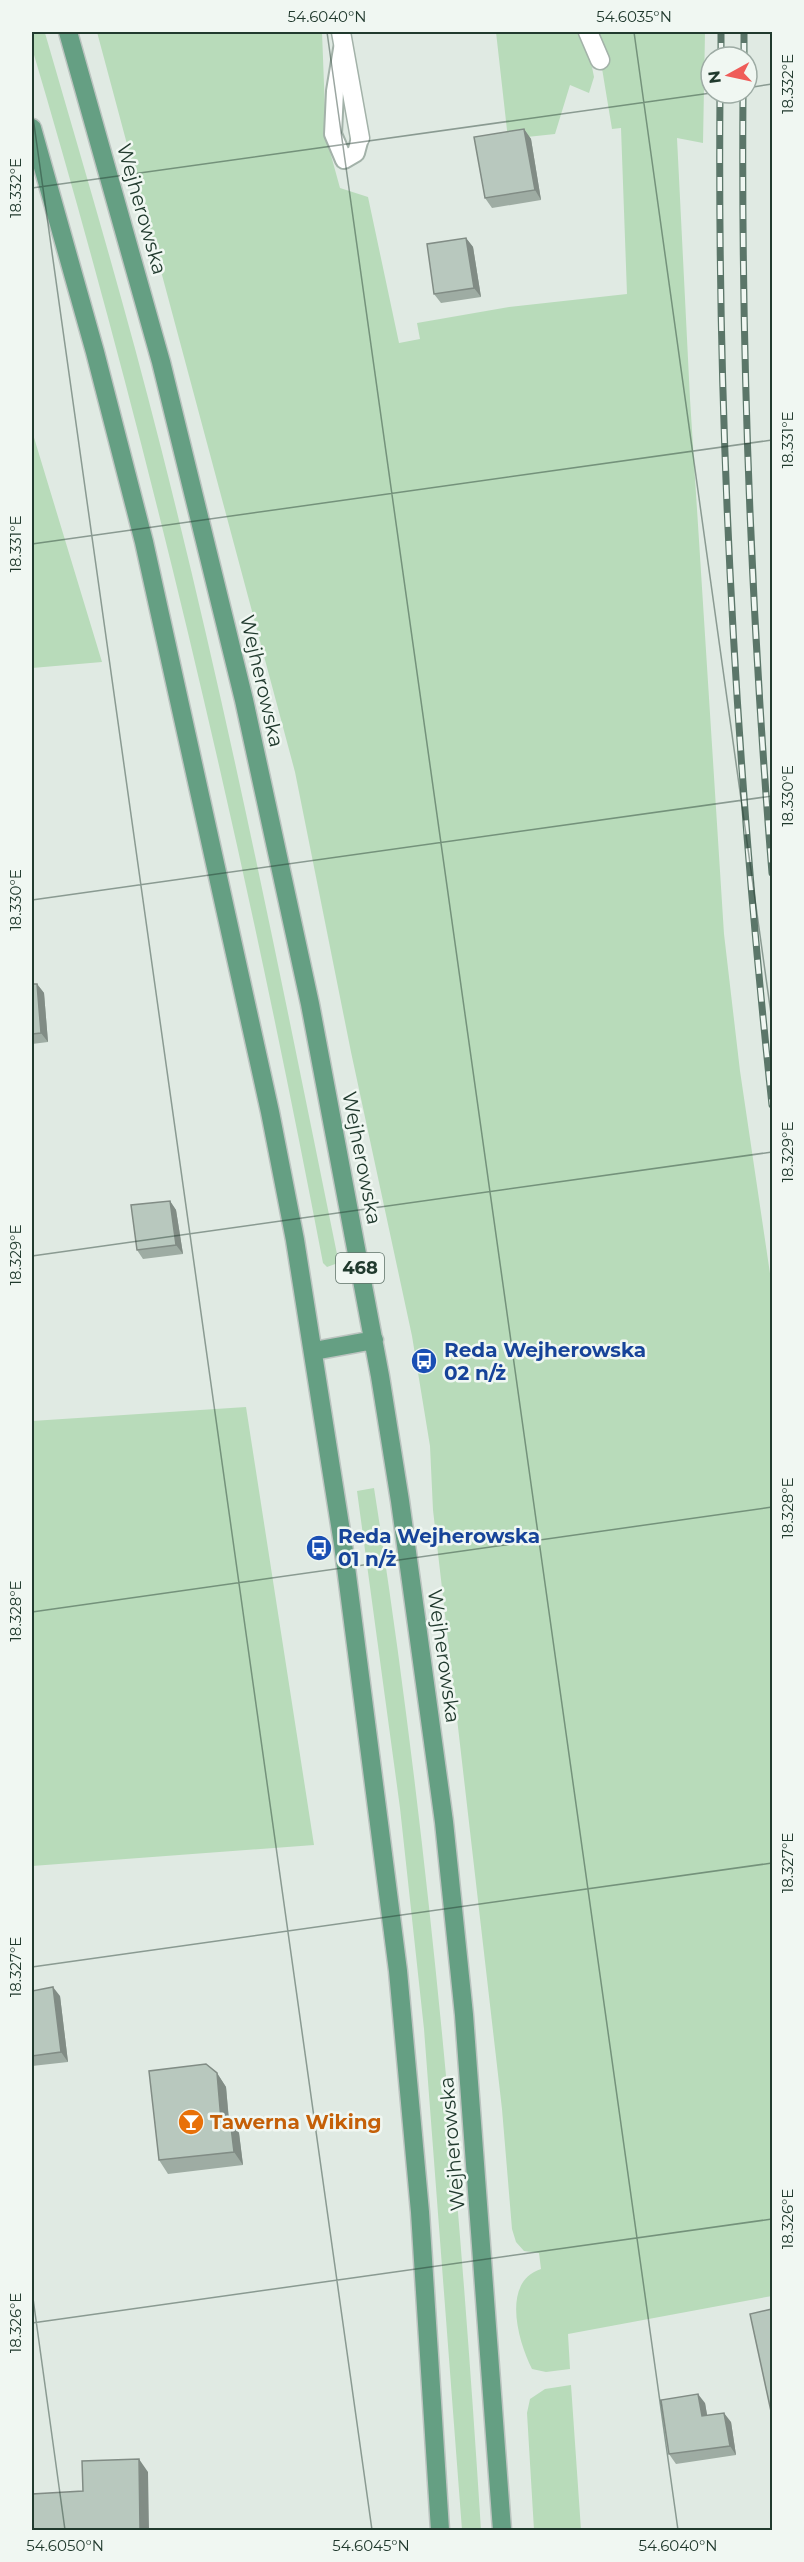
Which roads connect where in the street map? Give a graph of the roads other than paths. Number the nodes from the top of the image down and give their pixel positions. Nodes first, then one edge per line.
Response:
1 (68, 32) edge
2 (588, 32) edge
3 (342, 37) edge
4 (600, 60) dead end
5 (32, 128) edge
6 (360, 138) joint
7 (374, 1340) junction
8 (314, 1350) junction
9 (440, 2530) edge
10 (502, 2530) edge

1 - 7 main road, Wejherowska / 468
2 - 4 street
3 - 6 street
3 - 6 lane
5 - 8 main road, Wejherowska
7 - 8 main road
7 - 10 main road, Wejherowska / 468
8 - 9 main road, Wejherowska

